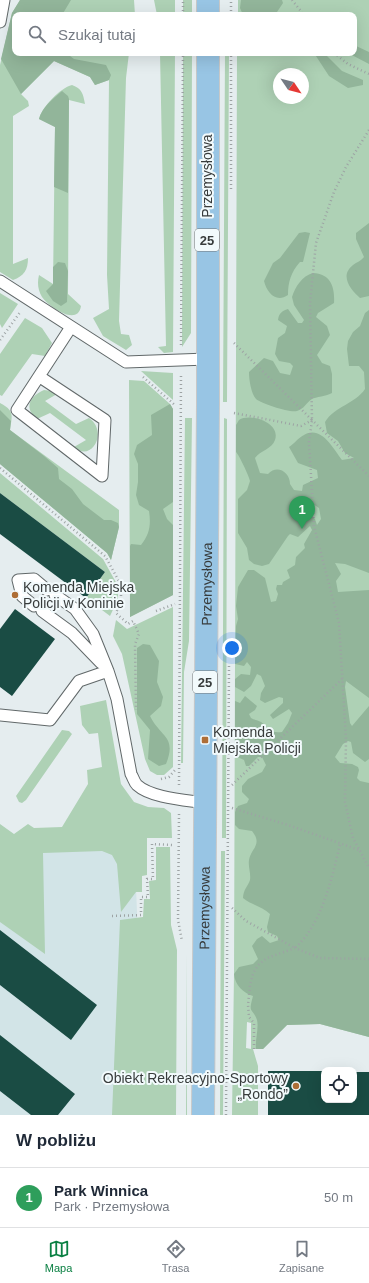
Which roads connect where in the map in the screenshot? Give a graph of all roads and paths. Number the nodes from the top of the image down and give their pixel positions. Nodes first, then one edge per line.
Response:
1 (183, 0) edge
2 (208, 0) edge
3 (231, 0) edge
4 (292, 0) edge
5 (4, 1) edge
6 (183, 12) edge
7 (208, 12) edge
8 (231, 12) edge
9 (302, 12) edge
10 (0, 22) edge
11 (182, 56) edge
12 (208, 56) edge
13 (338, 56) edge
14 (369, 74) edge
15 (369, 130) edge
16 (0, 281) edge
17 (26, 297) junction
18 (71, 328) junction
19 (0, 340) edge
20 (234, 343) dead end
21 (207, 359) junction
22 (181, 361) junction
23 (40, 376) junction
24 (234, 413) dead end
25 (312, 420) junction
26 (0, 468) edge
27 (369, 476) edge
28 (175, 604) dead end
29 (156, 611) dead end
30 (108, 671) junction
31 (342, 679) junction
32 (136, 714) dead end
33 (0, 715) edge
34 (175, 770) dead end
35 (156, 779) dead end
36 (232, 786) dead end
37 (179, 799) junction
38 (204, 803) junction
39 (232, 808) dead end
40 (340, 844) junction
41 (173, 845) dead end
42 (359, 850) junction
43 (369, 860) edge
44 (365, 862) junction
45 (369, 868) edge
46 (232, 908) dead end
47 (112, 916) dead end
48 (182, 942) dead end
49 (295, 948) junction
50 (369, 959) edge
51 (254, 1049) dead end
52 (203, 1115) edge

1 - 6 path
2 - 7 main road
3 - 8 path
4 - 9 path
5 - 10 lane
11 - 22 path
12 - 21 main road, Przemysłowa / 25
13 - 14 path
15 - 25 path
16 - 17 lane
17 - 18 lane
17 - 19 path
18 - 22 lane
18 - 23 lane
20 - 25 path
21 - 22 lane
21 - 38 main road, Przemysłowa / 25
22 - 37 path
23 - 23 lane
24 - 25 path
25 - 27 path
25 - 31 path
26 - 32 path
28 - 29 path
30 - 30 lane
30 - 33 lane
30 - 37 lane
31 - 36 path
31 - 42 path
34 - 35 path
37 - 38 lane
37 - 48 path
38 - 52 main road, Przemysłowa / 25
39 - 40 path
40 - 42 path
40 - 49 path
41 - 47 path
42 - 44 path
43 - 44 path
44 - 45 path
46 - 49 path
49 - 50 path
49 - 51 path

